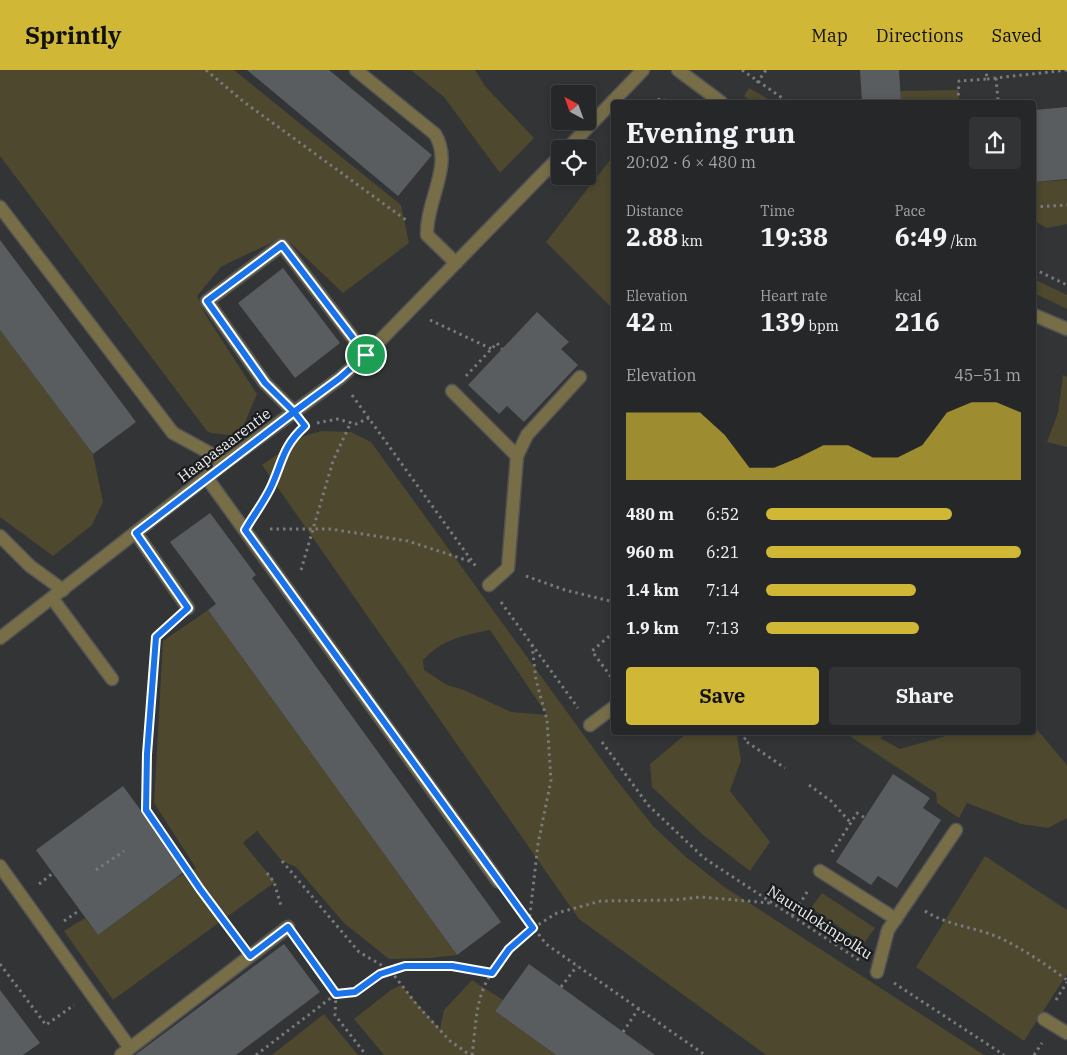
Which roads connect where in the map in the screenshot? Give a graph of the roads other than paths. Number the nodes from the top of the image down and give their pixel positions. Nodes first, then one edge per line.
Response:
1 (356, 70) edge
2 (643, 70) edge
3 (678, 70) edge
4 (614, 100) edge
5 (718, 100) edge
6 (611, 103) edge
7 (576, 140) edge
8 (551, 165) edge
9 (0, 207) edge
10 (456, 263) junction
11 (1036, 316) edge
12 (1067, 329) edge
13 (366, 355) junction
14 (580, 377) dead end
15 (452, 391) road end
16 (294, 412) junction
17 (517, 456) junction
18 (226, 462) junction
19 (207, 478) junction
20 (136, 533) junction
21 (0, 536) edge
22 (489, 585) dead end
23 (57, 594) junction
24 (188, 608) road end
25 (0, 638) edge
26 (112, 679) dead end
27 (611, 709) edge
28 (590, 725) dead end
29 (956, 830) dead end
30 (0, 866) edge
31 (820, 871) dead end
32 (498, 881) road end
33 (896, 919) junction
34 (288, 927) road end
35 (877, 972) road end
36 (1044, 1019) dead end
37 (1067, 1033) edge
38 (126, 1051) edge

1 - 10 street
2 - 4 street
3 - 5 street
6 - 7 street
8 - 10 street, Haapasaarentie
9 - 18 street
10 - 13 street, Haapasaarentie
11 - 12 street
13 - 16 street, Haapasaarentie
13 - 16 street
14 - 17 street
15 - 17 street
16 - 18 street, Haapasaarentie
17 - 22 street
18 - 19 street, Haapasaarentie
19 - 20 street, Haapasaarentie
19 - 32 street
20 - 23 street, Haapasaarentie
20 - 24 street
21 - 23 street
23 - 25 street, Haapasaarentie
23 - 26 street
27 - 28 street
29 - 33 street
30 - 38 street
31 - 33 street
33 - 35 street
34 - 38 street
36 - 37 street

